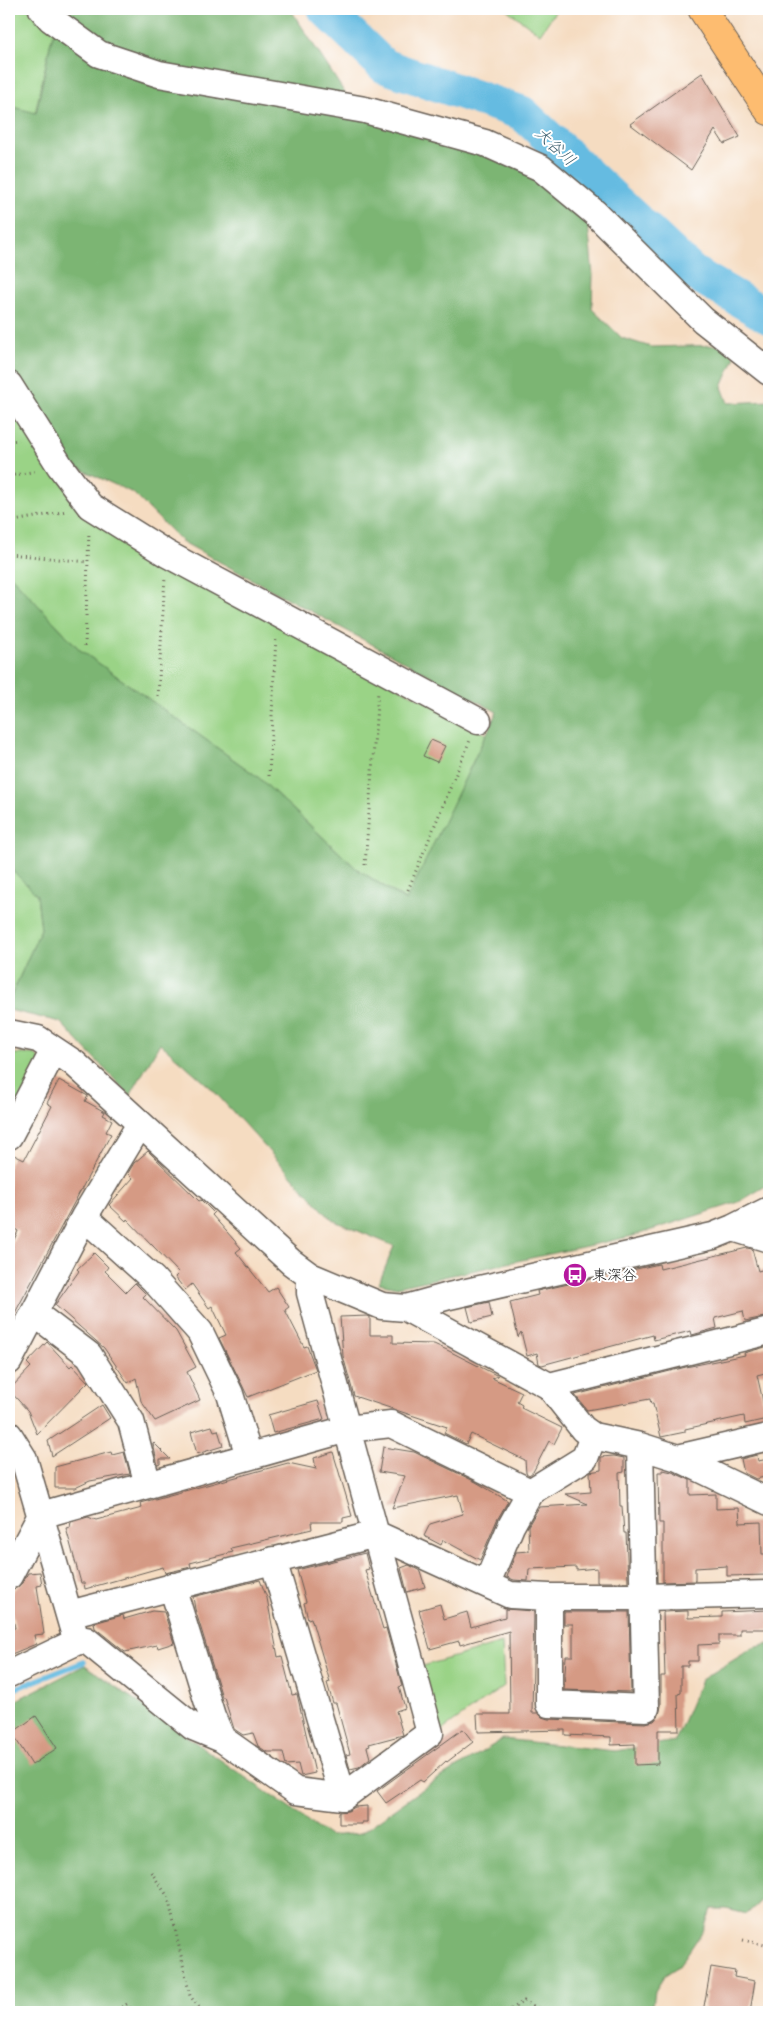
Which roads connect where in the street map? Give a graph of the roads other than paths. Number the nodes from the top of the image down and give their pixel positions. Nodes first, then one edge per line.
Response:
1 (42, 9) edge
2 (702, 9) edge
3 (769, 111) edge
4 (769, 372) edge
5 (9, 385) edge
6 (478, 721) road end
7 (9, 1033) edge
8 (54, 1050) junction
9 (140, 1124) junction
10 (9, 1136) edge
11 (769, 1210) edge
12 (84, 1217) junction
13 (733, 1228) junction
14 (769, 1239) edge
15 (310, 1276) junction
16 (406, 1308) junction
17 (34, 1313) junction
18 (769, 1330) edge
19 (9, 1360) edge
20 (549, 1386) junction
21 (347, 1429) junction
22 (9, 1435) edge
23 (593, 1436) junction
24 (769, 1437) edge
25 (640, 1446) junction
26 (249, 1456) junction
27 (678, 1458) junction
28 (148, 1485) junction
29 (530, 1492) junction
30 (769, 1502) edge
31 (41, 1515) junction
32 (376, 1534) junction
33 (273, 1560) junction
34 (9, 1576) edge
35 (487, 1584) junction
36 (172, 1586) junction
37 (769, 1594) edge
38 (644, 1597) junction
39 (549, 1598) junction
40 (69, 1614) junction
41 (76, 1642) junction
42 (9, 1674) edge
43 (222, 1739) junction
44 (343, 1797) junction

1 - 4 street
2 - 3 main road
5 - 6 street
7 - 8 street
8 - 9 street
8 - 10 street
9 - 12 street
9 - 15 street
11 - 13 street
12 - 17 street
12 - 26 street
13 - 14 street
13 - 16 street
15 - 16 street
15 - 21 street
16 - 20 street
17 - 19 street
17 - 28 street
18 - 20 street
20 - 23 street
21 - 26 street
21 - 29 street
21 - 32 street
22 - 31 street
23 - 25 street
23 - 29 street
24 - 27 street
25 - 27 street
25 - 38 street
26 - 28 street
27 - 30 street
28 - 31 street
29 - 35 street
31 - 34 street
31 - 40 street
32 - 33 street
32 - 35 street
32 - 44 street
33 - 36 street
33 - 44 street
35 - 39 street
36 - 40 street
36 - 43 street
37 - 38 street
38 - 39 street
38 - 39 street
40 - 41 street
41 - 42 street
41 - 43 street
43 - 44 street

